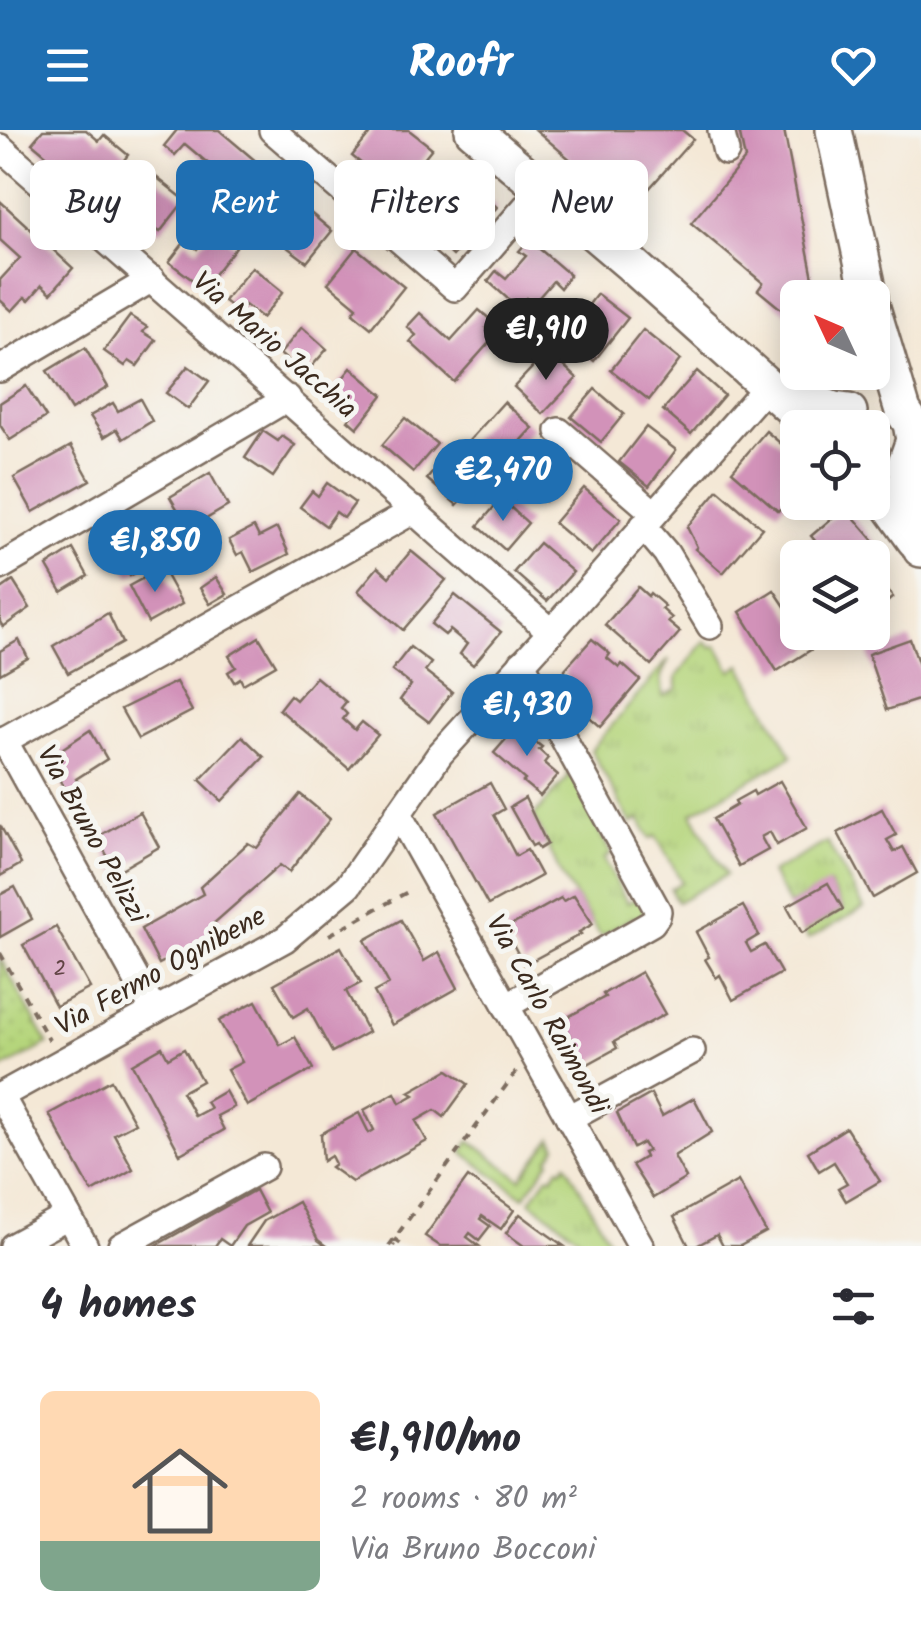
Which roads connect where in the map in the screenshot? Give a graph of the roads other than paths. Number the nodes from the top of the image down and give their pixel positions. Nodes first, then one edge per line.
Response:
1 (272, 130) edge
2 (473, 130) edge
3 (834, 130) edge
4 (0, 146) edge
5 (515, 165) edge
6 (515, 219) edge
7 (613, 250) edge
8 (152, 279) junction
9 (865, 280) edge
10 (0, 370) edge
11 (890, 371) edge
12 (768, 385) junction
13 (288, 398) junction
14 (856, 404) edge
15 (795, 410) edge
16 (903, 412) junction
17 (559, 431) dead end
18 (906, 463) junction
19 (890, 475) edge
20 (890, 504) edge
21 (415, 510) junction
22 (649, 520) junction
23 (921, 549) edge
24 (0, 567) edge
25 (710, 626) dead end
26 (551, 632) junction
27 (522, 663) junction
28 (2, 742) edge
29 (398, 813) junction
30 (506, 1006) junction
31 (154, 1011) junction
32 (692, 1051) dead end
33 (1, 1096) edge
34 (569, 1118) junction
35 (264, 1167) dead end
36 (68, 1216) junction
37 (13, 1246) edge
38 (85, 1246) edge
39 (121, 1246) edge
40 (641, 1246) edge

1 - 6 street
2 - 5 street
3 - 9 street
4 - 8 street, Via Mario Jacchia
7 - 12 street
8 - 10 street
8 - 13 street, Via Mario Jacchia
11 - 16 street
12 - 14 street
12 - 15 street
12 - 22 street, Via Fermo Ognibene
13 - 21 street, Via Mario Jacchia
13 - 24 street
14 - 16 street
16 - 18 street
17 - 22 street
18 - 19 street
18 - 23 street
20 - 23 street
21 - 26 street, Via Mario Jacchia
21 - 28 street
22 - 25 street
22 - 26 street, Via Fermo Ognibene
26 - 27 street, Via Fermo Ognibene
27 - 29 street, Via Fermo Ognibene
27 - 30 street
28 - 31 street, Via Bruno Pelizzi
29 - 30 street, Via Carlo Raimondi
29 - 31 street, Via Fermo Ognibene
30 - 34 street, Via Carlo Raimondi
31 - 33 street, Via Fermo Ognibene
32 - 34 street
33 - 36 street
34 - 40 street, Via Carlo Raimondi
35 - 39 street
36 - 37 street
36 - 38 street

